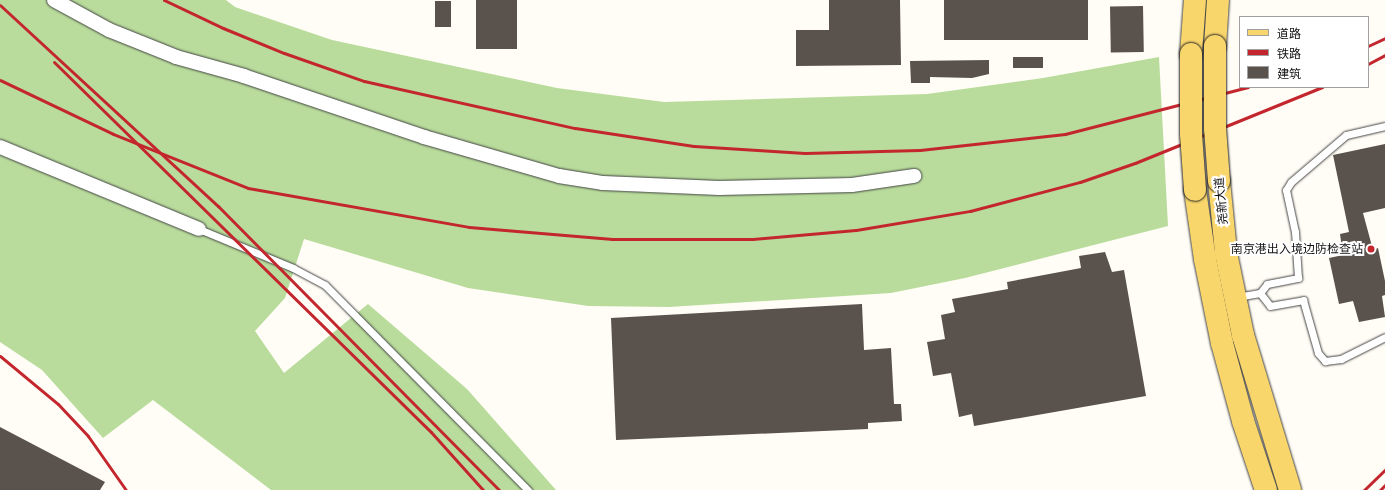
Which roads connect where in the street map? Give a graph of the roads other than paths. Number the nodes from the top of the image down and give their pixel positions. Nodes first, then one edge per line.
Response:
1 (54, 0) edge
2 (1195, 0) edge
3 (1218, 0) edge
4 (1385, 126) edge
5 (0, 147) edge
6 (914, 176) dead end
7 (199, 229) joint
8 (1260, 293) junction
9 (1235, 298) junction
10 (1385, 337) edge
11 (1289, 487) edge
12 (1264, 489) edge
13 (528, 490) edge

1 - 6 street
2 - 12 main road, 尧新大道, bridge
3 - 9 main road, 尧新大道, bridge
4 - 8 lane
5 - 7 street
7 - 13 lane
8 - 9 lane
8 - 10 lane
9 - 11 main road, 尧新大道

